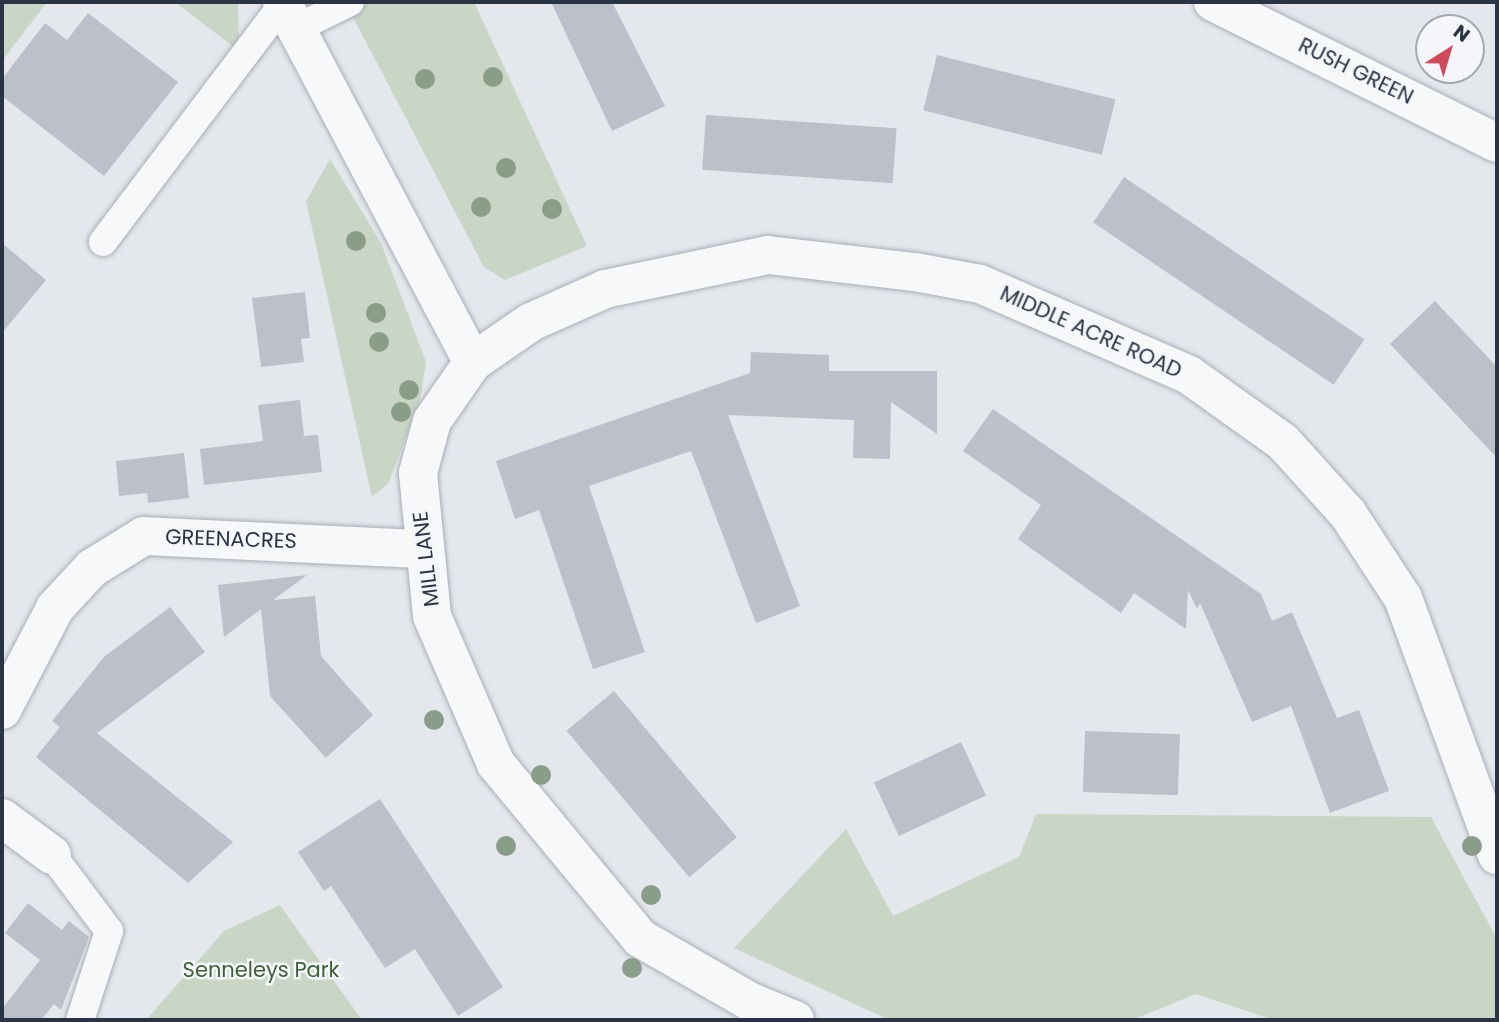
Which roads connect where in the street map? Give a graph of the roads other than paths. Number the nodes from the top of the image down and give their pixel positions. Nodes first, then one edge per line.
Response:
1 (350, 2) edge
2 (1213, 2) edge
3 (287, 12) edge
4 (1497, 143) edge
5 (103, 242) dead end
6 (473, 362) junction
7 (421, 549) junction
8 (2, 710) edge
9 (2, 818) edge
10 (52, 855) joint
11 (1497, 855) edge
12 (80, 1020) edge
13 (795, 1020) edge

1 - 3 lane
2 - 4 street, RUSH GREEN
3 - 5 lane
3 - 6 street
6 - 7 street, MILL LANE
6 - 11 street, MIDDLE ACRE ROAD
7 - 8 street, GREENACRES
7 - 13 street, MILL LANE
9 - 10 street
10 - 12 lane

